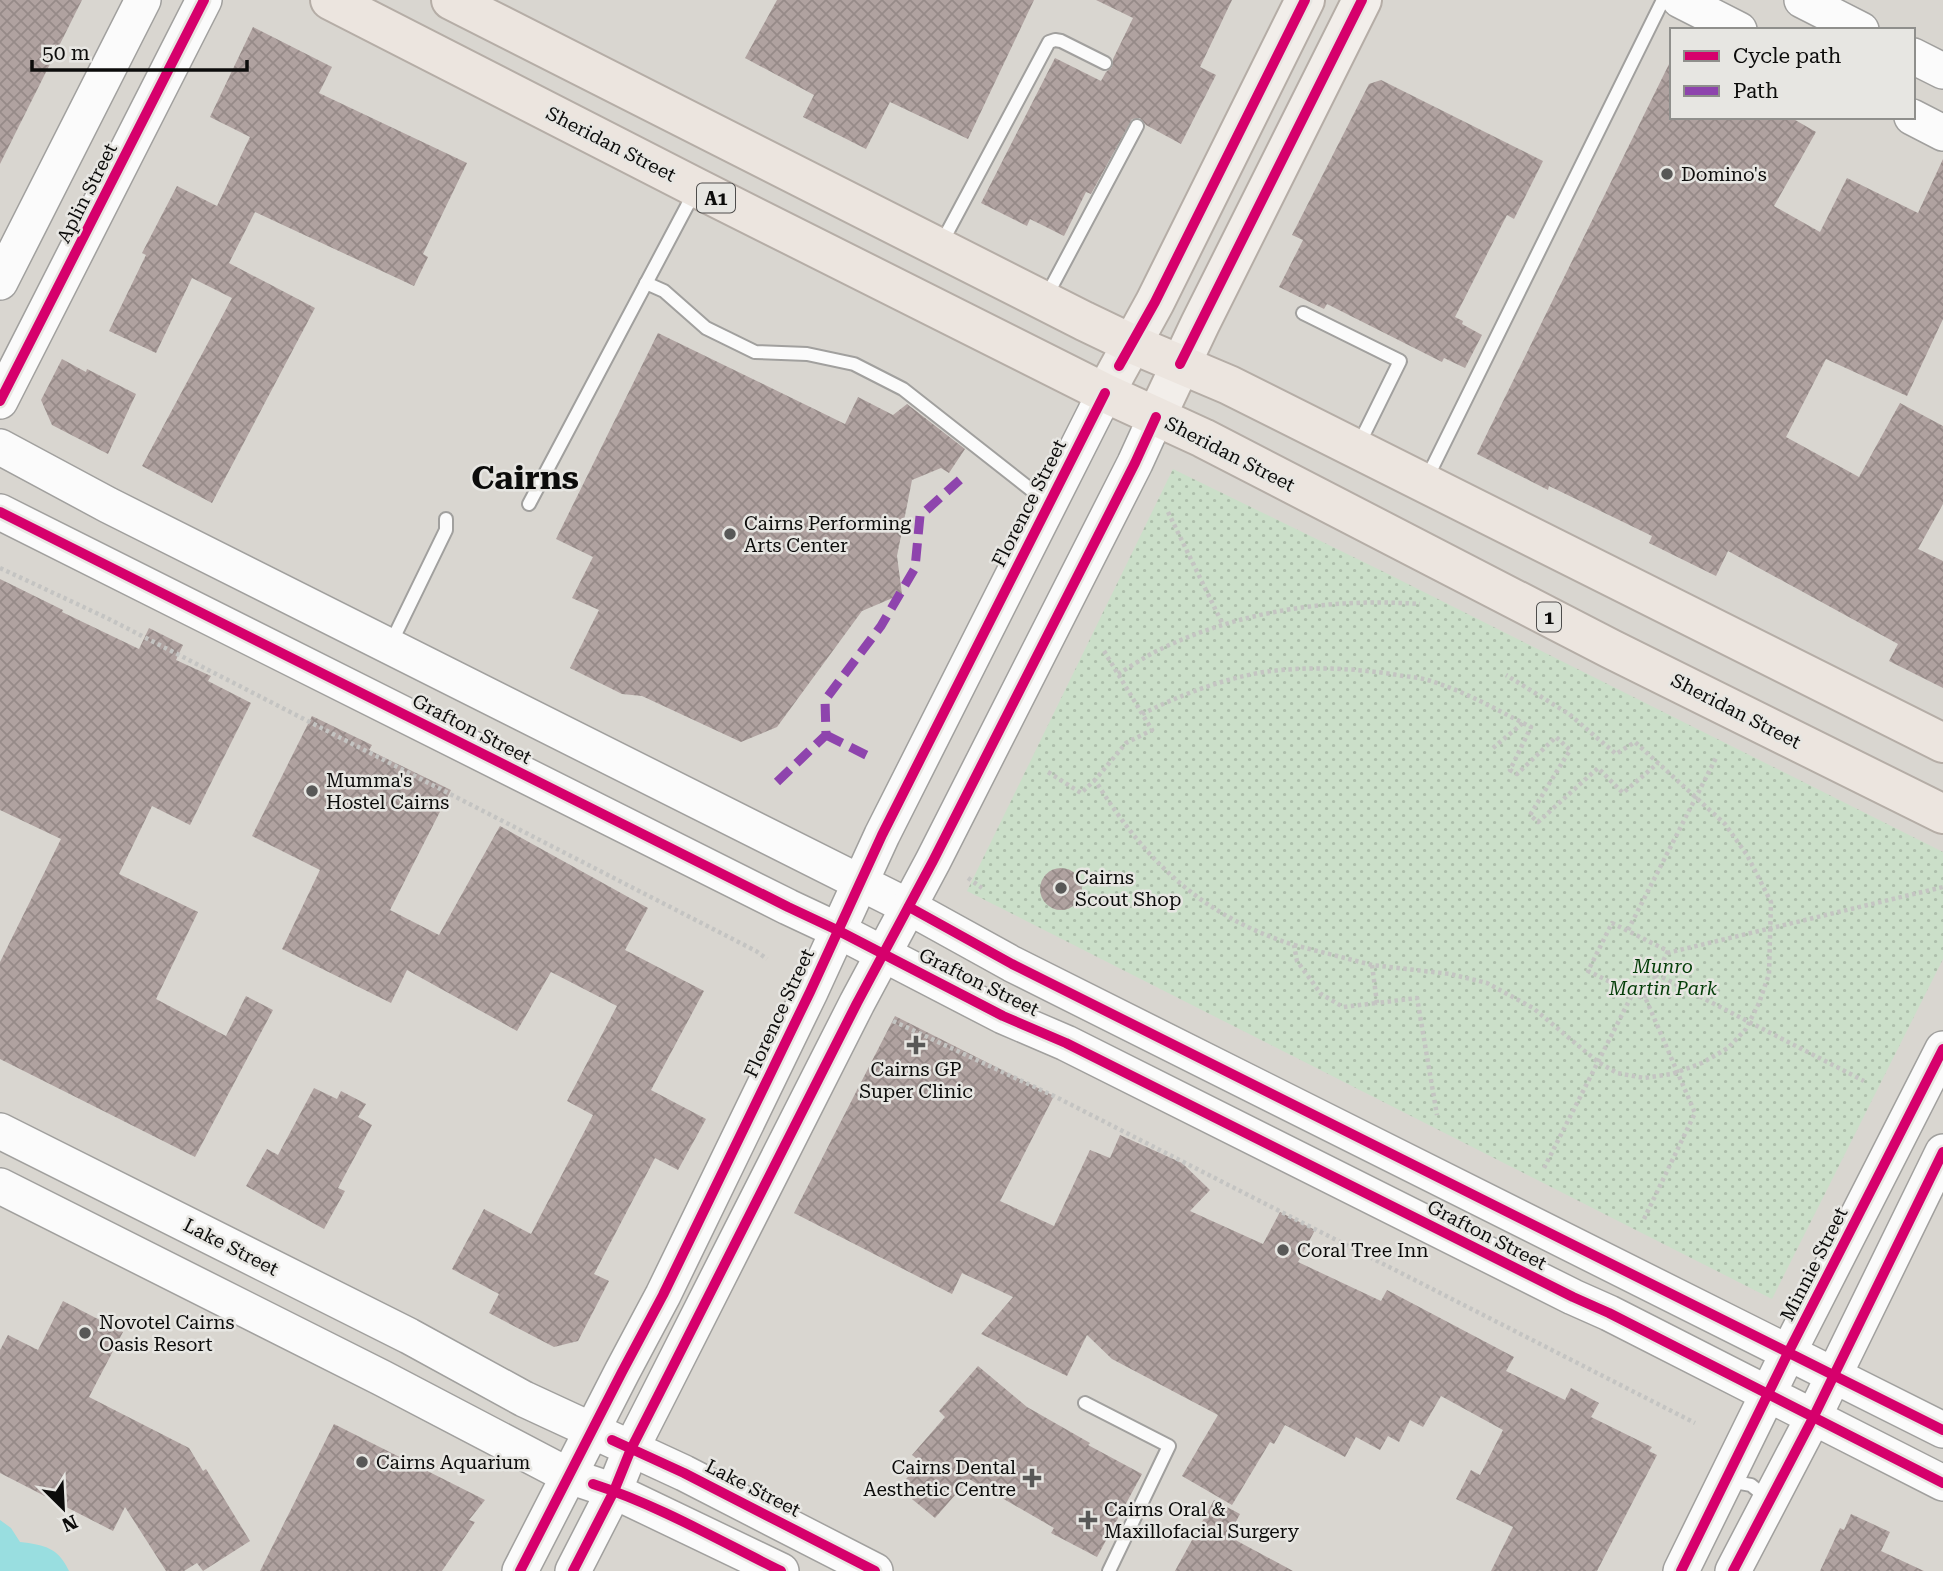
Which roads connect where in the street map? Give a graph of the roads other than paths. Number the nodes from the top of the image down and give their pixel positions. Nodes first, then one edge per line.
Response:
1 (144, 0) edge
2 (204, 0) edge
3 (330, 0) edge
4 (451, 0) edge
5 (1306, 0) edge
6 (1362, 0) edge
7 (1663, 0) edge
8 (1680, 0) edge
9 (1802, 0) edge
10 (393, 16) edge
11 (1735, 28) edge
12 (1857, 28) edge
13 (1915, 57) edge
14 (1105, 63) dead end
15 (1943, 71) edge
16 (1915, 119) edge
17 (1137, 126) dead end
18 (1943, 133) edge
19 (696, 188) junction
20 (843, 198) junction
21 (815, 247) junction
22 (940, 247) junction
23 (0, 282) edge
24 (646, 283) junction
25 (1044, 301) junction
26 (1303, 313) dead end
27 (1132, 344) junction
28 (1180, 364) junction
29 (1105, 393) junction
30 (0, 401) edge
31 (1156, 417) junction
32 (0, 447) edge
33 (1356, 449) junction
34 (1424, 483) junction
35 (1048, 503) junction
36 (108, 505) junction
37 (529, 505) dead end
38 (0, 512) edge
39 (446, 519) dead end
40 (86, 556) junction
41 (390, 646) junction
42 (1943, 743) edge
43 (674, 791) junction
44 (1943, 814) edge
45 (644, 835) junction
46 (859, 882) junction
47 (909, 907) junction
48 (837, 930) junction
49 (883, 954) junction
50 (1012, 964) junction
51 (992, 1010) junction
52 (1943, 1049) edge
53 (0, 1132) edge
54 (1943, 1152) edge
55 (0, 1186) edge
56 (1832, 1267) junction
57 (1622, 1269) junction
58 (1875, 1289) junction
59 (1609, 1313) junction
60 (408, 1336) junction
61 (1788, 1353) junction
62 (1833, 1376) junction
63 (382, 1378) junction
64 (1768, 1395) junction
65 (1085, 1403) dead end
66 (1813, 1418) junction
67 (1943, 1430) edge
68 (591, 1432) junction
69 (631, 1449) junction
70 (569, 1476) junction
71 (1725, 1481) junction
72 (1943, 1483) edge
73 (614, 1491) junction
74 (1769, 1500) junction
75 (520, 1571) edge
76 (573, 1571) edge
77 (782, 1571) edge
78 (875, 1571) edge
79 (1109, 1571) edge
80 (1681, 1571) edge
81 (1733, 1571) edge

1 - 23 street, Aplin Street
2 - 30 street, Aplin Street
3 - 10 highway, Sheridan Street / A1
4 - 20 highway
5 - 27 main road, Florence Street
6 - 28 main road
7 - 34 lane
8 - 11 street
9 - 12 street
10 - 19 highway, Sheridan Street / A1
13 - 15 street
14 - 22 lane
16 - 18 street
17 - 25 lane
19 - 21 highway, Sheridan Street / A1
19 - 24 lane
20 - 21 highway
20 - 22 highway
21 - 29 highway, Sheridan Street / A1
22 - 25 highway
24 - 35 lane
24 - 37 lane
25 - 27 highway
26 - 33 lane
27 - 28 highway
27 - 29 main road, Florence Street
28 - 31 main road
28 - 33 highway
29 - 31 highway, Sheridan Street / 1
29 - 35 street, Florence Street
31 - 44 highway, Sheridan Street / 1
31 - 47 street
32 - 36 street, Grafton Street
33 - 34 highway
34 - 42 highway
35 - 46 street, Florence Street
36 - 40 street
36 - 41 street, Grafton Street
38 - 40 street, Grafton Street
39 - 41 lane
40 - 45 street, Grafton Street
41 - 43 street, Grafton Street
43 - 45 street
43 - 46 street, Grafton Street
45 - 48 street, Grafton Street
46 - 47 street, Grafton Street
46 - 48 street, Florence Street
47 - 49 street
47 - 50 street, Grafton Street
48 - 49 street, Grafton Street
48 - 68 street, Florence Street
49 - 51 street, Grafton Street
49 - 69 street
50 - 51 street
50 - 57 street, Grafton Street
51 - 59 street, Grafton Street
52 - 56 street, Minnie Street
53 - 60 street, Lake Street
54 - 58 street
55 - 63 street
56 - 58 street
56 - 61 street, Minnie Street
57 - 59 street
57 - 61 street, Grafton Street
58 - 62 street
59 - 64 street, Grafton Street
60 - 63 street
60 - 68 street, Lake Street
61 - 62 street, Grafton Street
61 - 64 street, Minnie Street
62 - 66 street
62 - 67 street, Grafton Street
63 - 70 street
64 - 66 street, Grafton Street
64 - 71 street, Minnie Street
65 - 79 lane
66 - 72 street, Grafton Street
66 - 74 street
68 - 69 street, Lake Street
68 - 70 street, Florence Street
69 - 73 street
69 - 78 street, Lake Street
70 - 73 street
70 - 75 street, Florence Street
71 - 74 lane
71 - 80 street, Minnie Street
73 - 76 street
73 - 77 street
74 - 81 street

